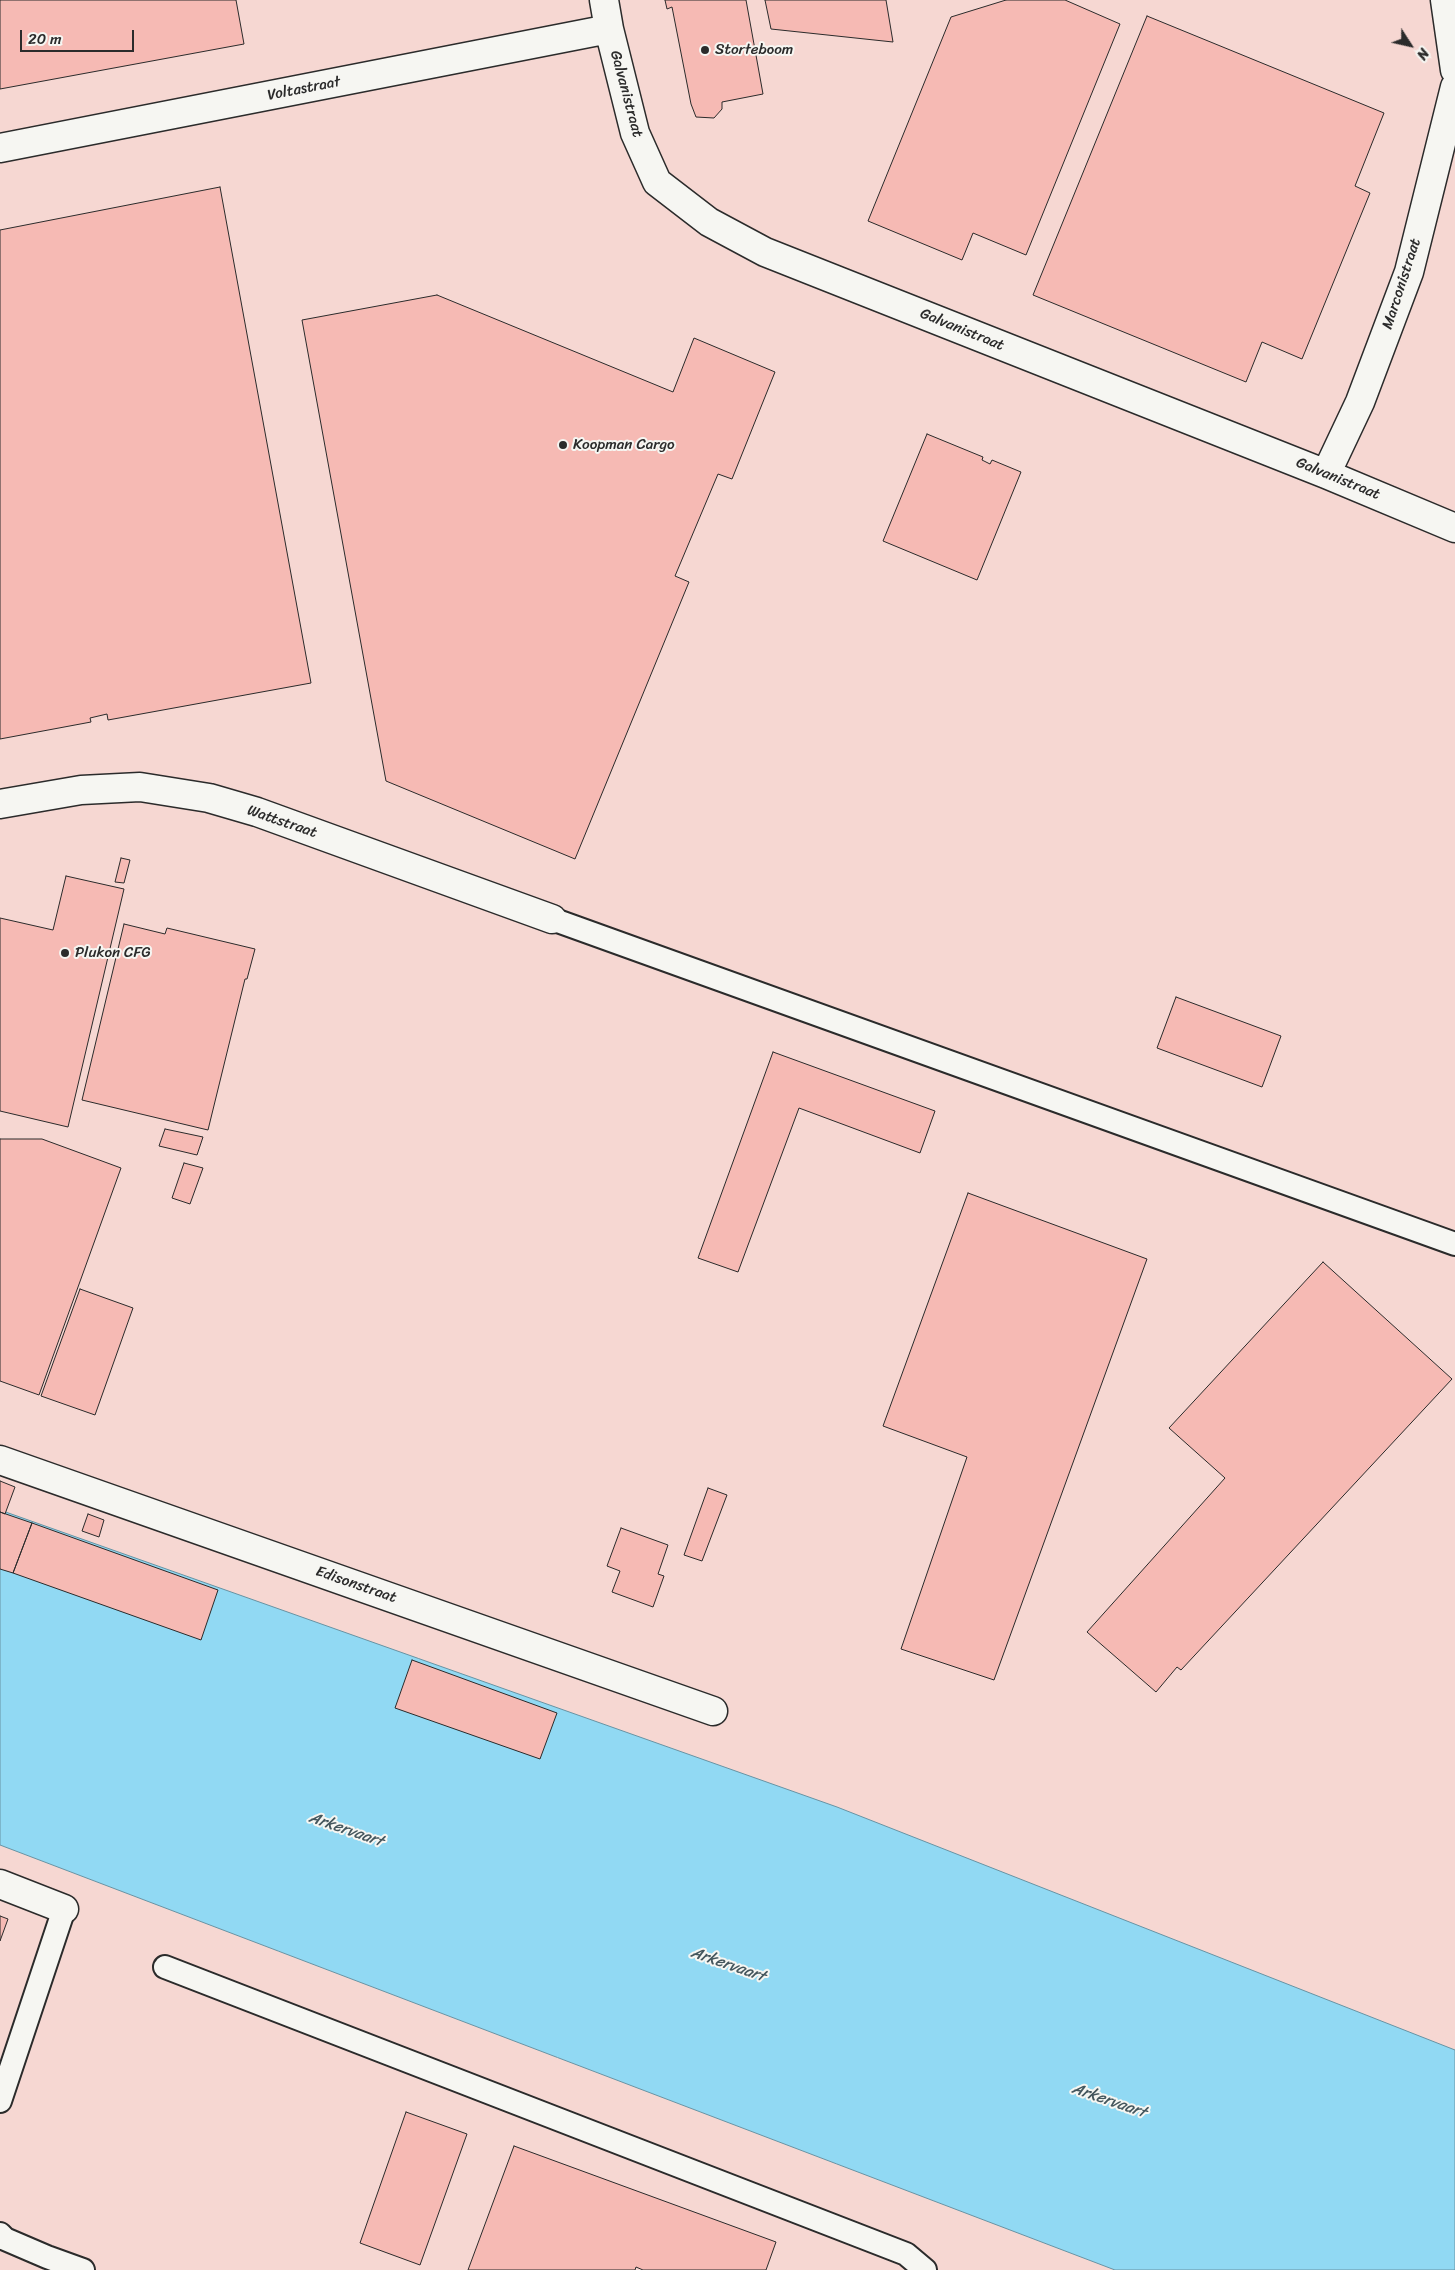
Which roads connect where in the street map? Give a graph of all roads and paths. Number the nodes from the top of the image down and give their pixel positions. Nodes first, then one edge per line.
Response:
1 (604, 0) edge
2 (1445, 0) edge
3 (609, 29) junction
4 (1454, 59) edge
5 (1455, 87) edge
6 (0, 148) edge
7 (1326, 474) junction
8 (1455, 528) edge
9 (0, 804) edge
10 (552, 919) joint
11 (1455, 1244) edge
12 (0, 1460) edge
13 (713, 1711) dead end
14 (0, 1884) edge
15 (64, 1909) joint
16 (165, 1967) dead end
17 (0, 2101) edge
18 (0, 2234) edge
19 (83, 2270) edge
20 (925, 2270) edge

1 - 3 street, Galvanistraat
2 - 4 street
3 - 6 street, Voltastraat
3 - 7 street, Galvanistraat
5 - 7 street, Marconistraat
7 - 8 street, Galvanistraat
9 - 10 street, Wattstraat
10 - 11 lane
12 - 13 street, Edisonstraat
14 - 15 street
15 - 17 lane
16 - 20 lane
18 - 19 lane

